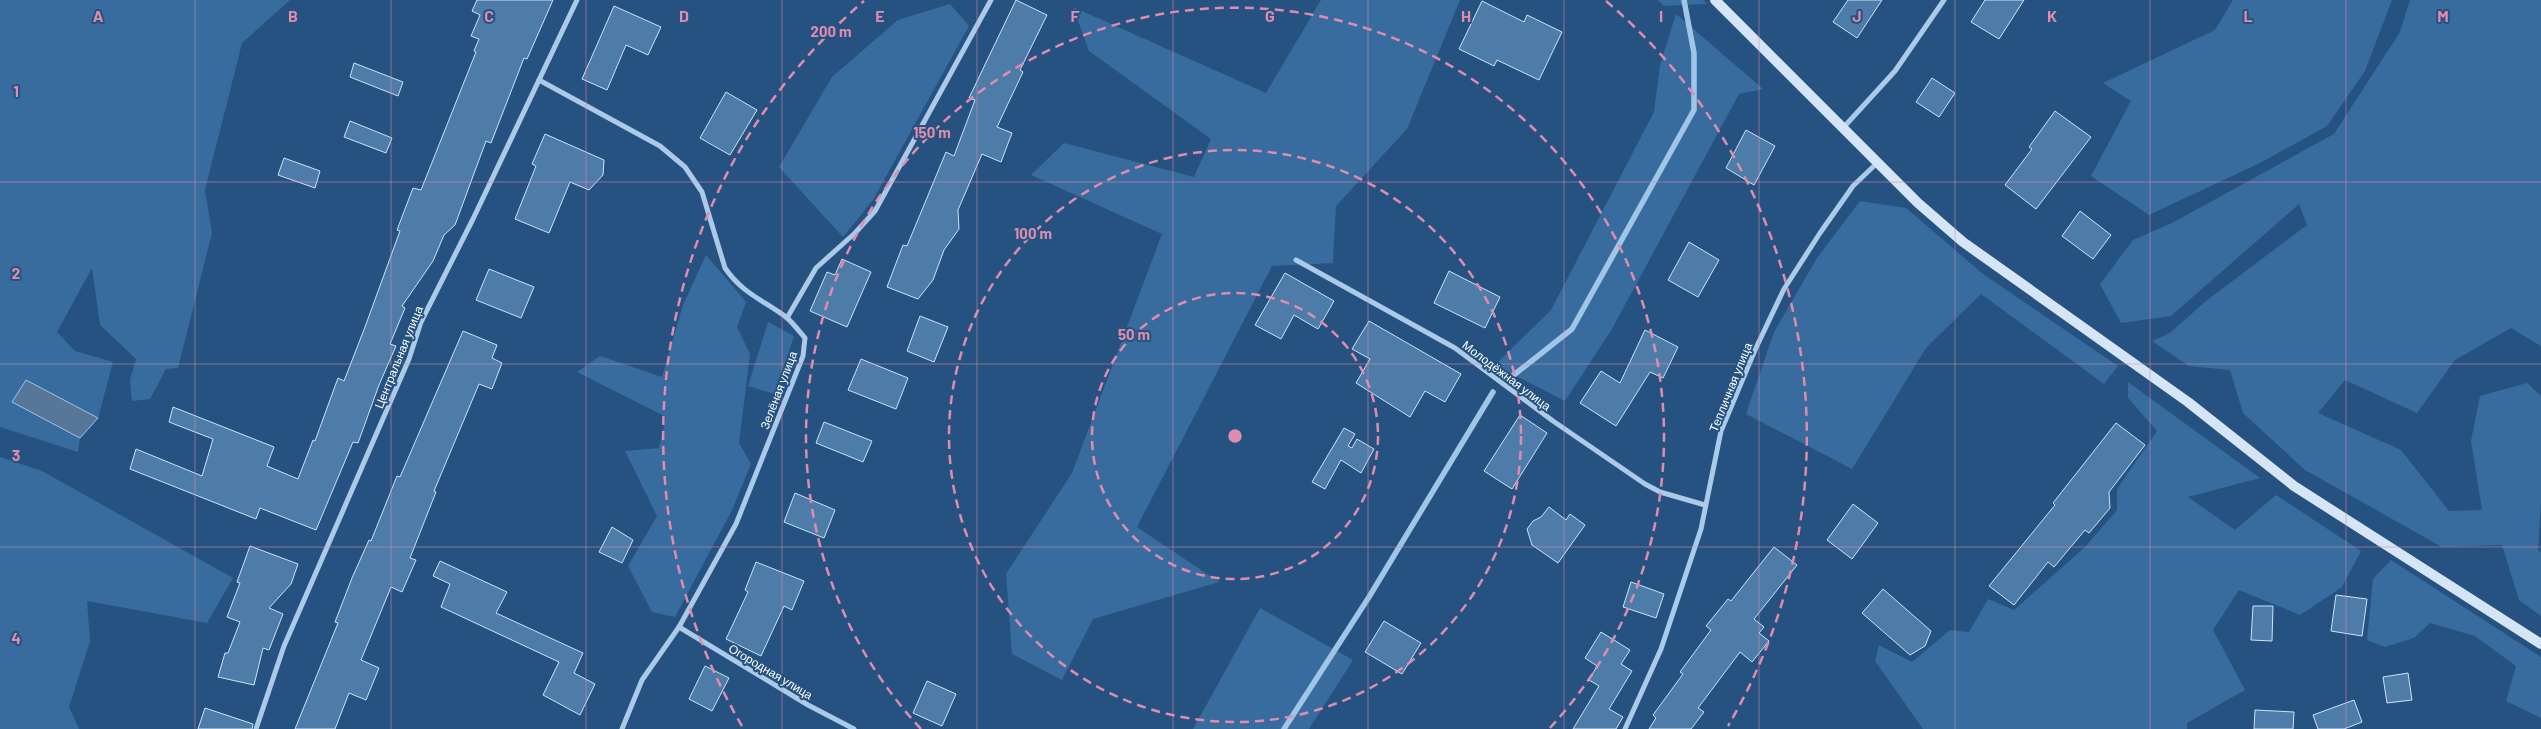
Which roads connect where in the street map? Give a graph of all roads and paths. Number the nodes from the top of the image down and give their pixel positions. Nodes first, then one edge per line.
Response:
1 (577, 0) edge
2 (991, 0) edge
3 (1715, 0) edge
4 (1944, 0) edge
5 (539, 80) junction
6 (1843, 128) junction
7 (1877, 163) junction
8 (1296, 260) dead end
9 (787, 318) junction
10 (1705, 505) junction
11 (679, 627) junction
12 (2541, 644) edge
13 (256, 729) edge
14 (622, 729) edge
15 (854, 729) edge
16 (1625, 729) edge

1 - 5 street, Центральная улица
2 - 9 street
3 - 6 street
4 - 6 street
5 - 9 street, Зелёная улица
5 - 13 street, Центральная улица
6 - 7 street
7 - 10 street, Тепличная улица
7 - 12 street
8 - 10 street, Молодёжная улица
9 - 11 street, Зелёная улица
10 - 16 street, Тепличная улица
11 - 14 street, Зелёная улица
11 - 15 street, Огородная улица

